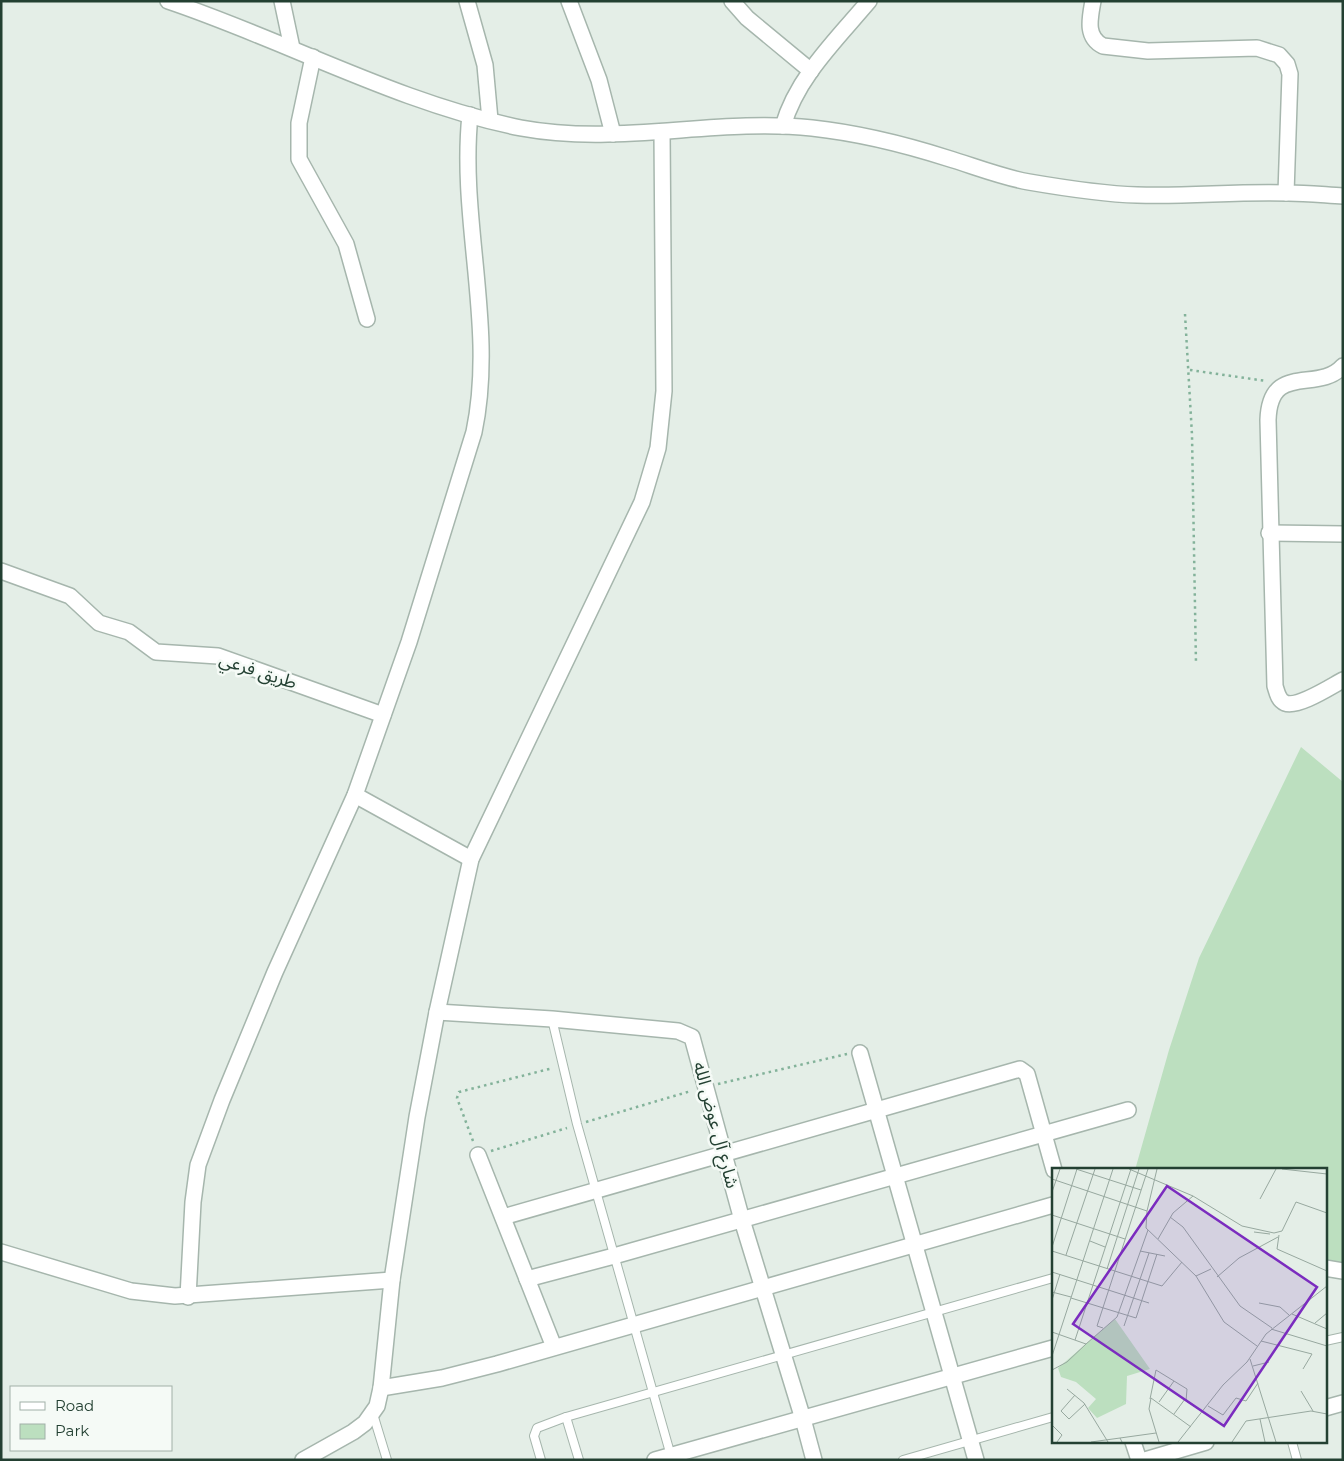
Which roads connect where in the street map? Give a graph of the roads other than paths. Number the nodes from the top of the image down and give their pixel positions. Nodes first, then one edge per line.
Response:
1 (168, 1) edge
2 (282, 1) edge
3 (467, 1) edge
4 (569, 1) edge
5 (732, 1) edge
6 (869, 1) edge
7 (1093, 1) edge
8 (292, 48) junction
9 (313, 57) junction
10 (811, 71) junction
11 (470, 115) junction
12 (490, 120) junction
13 (783, 126) junction
14 (662, 132) junction
15 (613, 134) junction
16 (1286, 193) junction
17 (1343, 196) edge
18 (366, 319) dead end
19 (1340, 371) edge
20 (1269, 533) junction
21 (1343, 534) edge
22 (1, 571) edge
23 (1343, 680) edge
24 (383, 715) junction
25 (355, 795) junction
26 (472, 859) junction
27 (437, 1012) junction
28 (552, 1019) junction
29 (860, 1053) road end
30 (877, 1110) junction
31 (1128, 1110) dead end
32 (1044, 1134) junction
33 (478, 1155) road end
34 (723, 1155) junction
35 (1053, 1168) edge
36 (895, 1176) junction
37 (597, 1189) junction
38 (1052, 1205) edge
39 (503, 1217) junction
40 (742, 1220) junction
41 (915, 1244) junction
42 (1, 1252) edge
43 (614, 1256) junction
44 (1326, 1268) edge
45 (1343, 1272) edge
46 (1052, 1278) edge
47 (527, 1279) junction
48 (392, 1280) junction
49 (763, 1289) junction
50 (188, 1296) junction
51 (934, 1312) junction
52 (634, 1327) junction
53 (1343, 1336) edge
54 (1326, 1341) edge
55 (554, 1347) junction
56 (1052, 1348) edge
57 (783, 1354) junction
58 (952, 1375) junction
59 (381, 1388) junction
60 (654, 1392) junction
61 (1343, 1403) edge
62 (1326, 1408) edge
63 (373, 1414) junction
64 (566, 1416) junction
65 (1052, 1417) edge
66 (803, 1419) junction
67 (971, 1441) junction
68 (1135, 1444) edge
69 (1199, 1444) edge
70 (1293, 1444) edge
71 (672, 1458) edge
72 (303, 1460) edge
73 (387, 1460) edge
74 (541, 1460) edge
75 (580, 1460) edge
76 (655, 1460) edge
77 (814, 1460) edge
78 (903, 1460) edge
79 (976, 1460) edge
80 (1139, 1460) edge
81 (1145, 1460) edge
82 (1297, 1460) edge

1 - 8 street
2 - 8 street
3 - 12 street
4 - 15 street
5 - 10 street
6 - 10 street
7 - 16 street
8 - 9 street
9 - 11 street
9 - 18 street
10 - 13 street
11 - 12 street
11 - 24 street
12 - 15 street
13 - 14 street
13 - 16 street
14 - 15 street
14 - 26 street
16 - 17 street
19 - 20 street
20 - 21 street
20 - 23 street
22 - 24 street, طريق فرعي
24 - 25 street
25 - 26 street
25 - 50 street
26 - 27 street
27 - 28 street, شارع آل عوض الله
27 - 48 street
28 - 34 street, شارع آل عوض الله
28 - 37 lane
29 - 30 street
30 - 32 street
30 - 34 street
30 - 36 street
31 - 32 street
32 - 35 street
32 - 36 street
33 - 39 street
34 - 37 street
34 - 40 street, شارع آل عوض الله
36 - 40 street
36 - 41 street
37 - 39 street
37 - 43 lane
38 - 41 street
39 - 47 street
40 - 43 street
40 - 49 street, شارع آل عوض الله
41 - 49 street
41 - 51 street
42 - 50 street
43 - 47 street
43 - 52 lane
44 - 45 street
46 - 51 lane
47 - 55 street
48 - 50 street
48 - 59 street
49 - 52 street
49 - 57 street, شارع آل عوض الله
51 - 57 lane
51 - 58 street
52 - 55 street
52 - 60 lane
53 - 54 lane
55 - 59 street
56 - 58 street
57 - 60 lane
57 - 66 street, شارع آل عوض الله
58 - 66 street
58 - 67 street
59 - 63 street
60 - 64 lane
60 - 71 lane
61 - 62 street
63 - 72 street
63 - 73 lane
64 - 74 lane
64 - 75 lane
65 - 67 lane
66 - 71 street
66 - 77 street, شارع آل عوض الله
67 - 78 lane
67 - 79 street
68 - 80 street
69 - 81 street
70 - 82 lane
71 - 76 street

